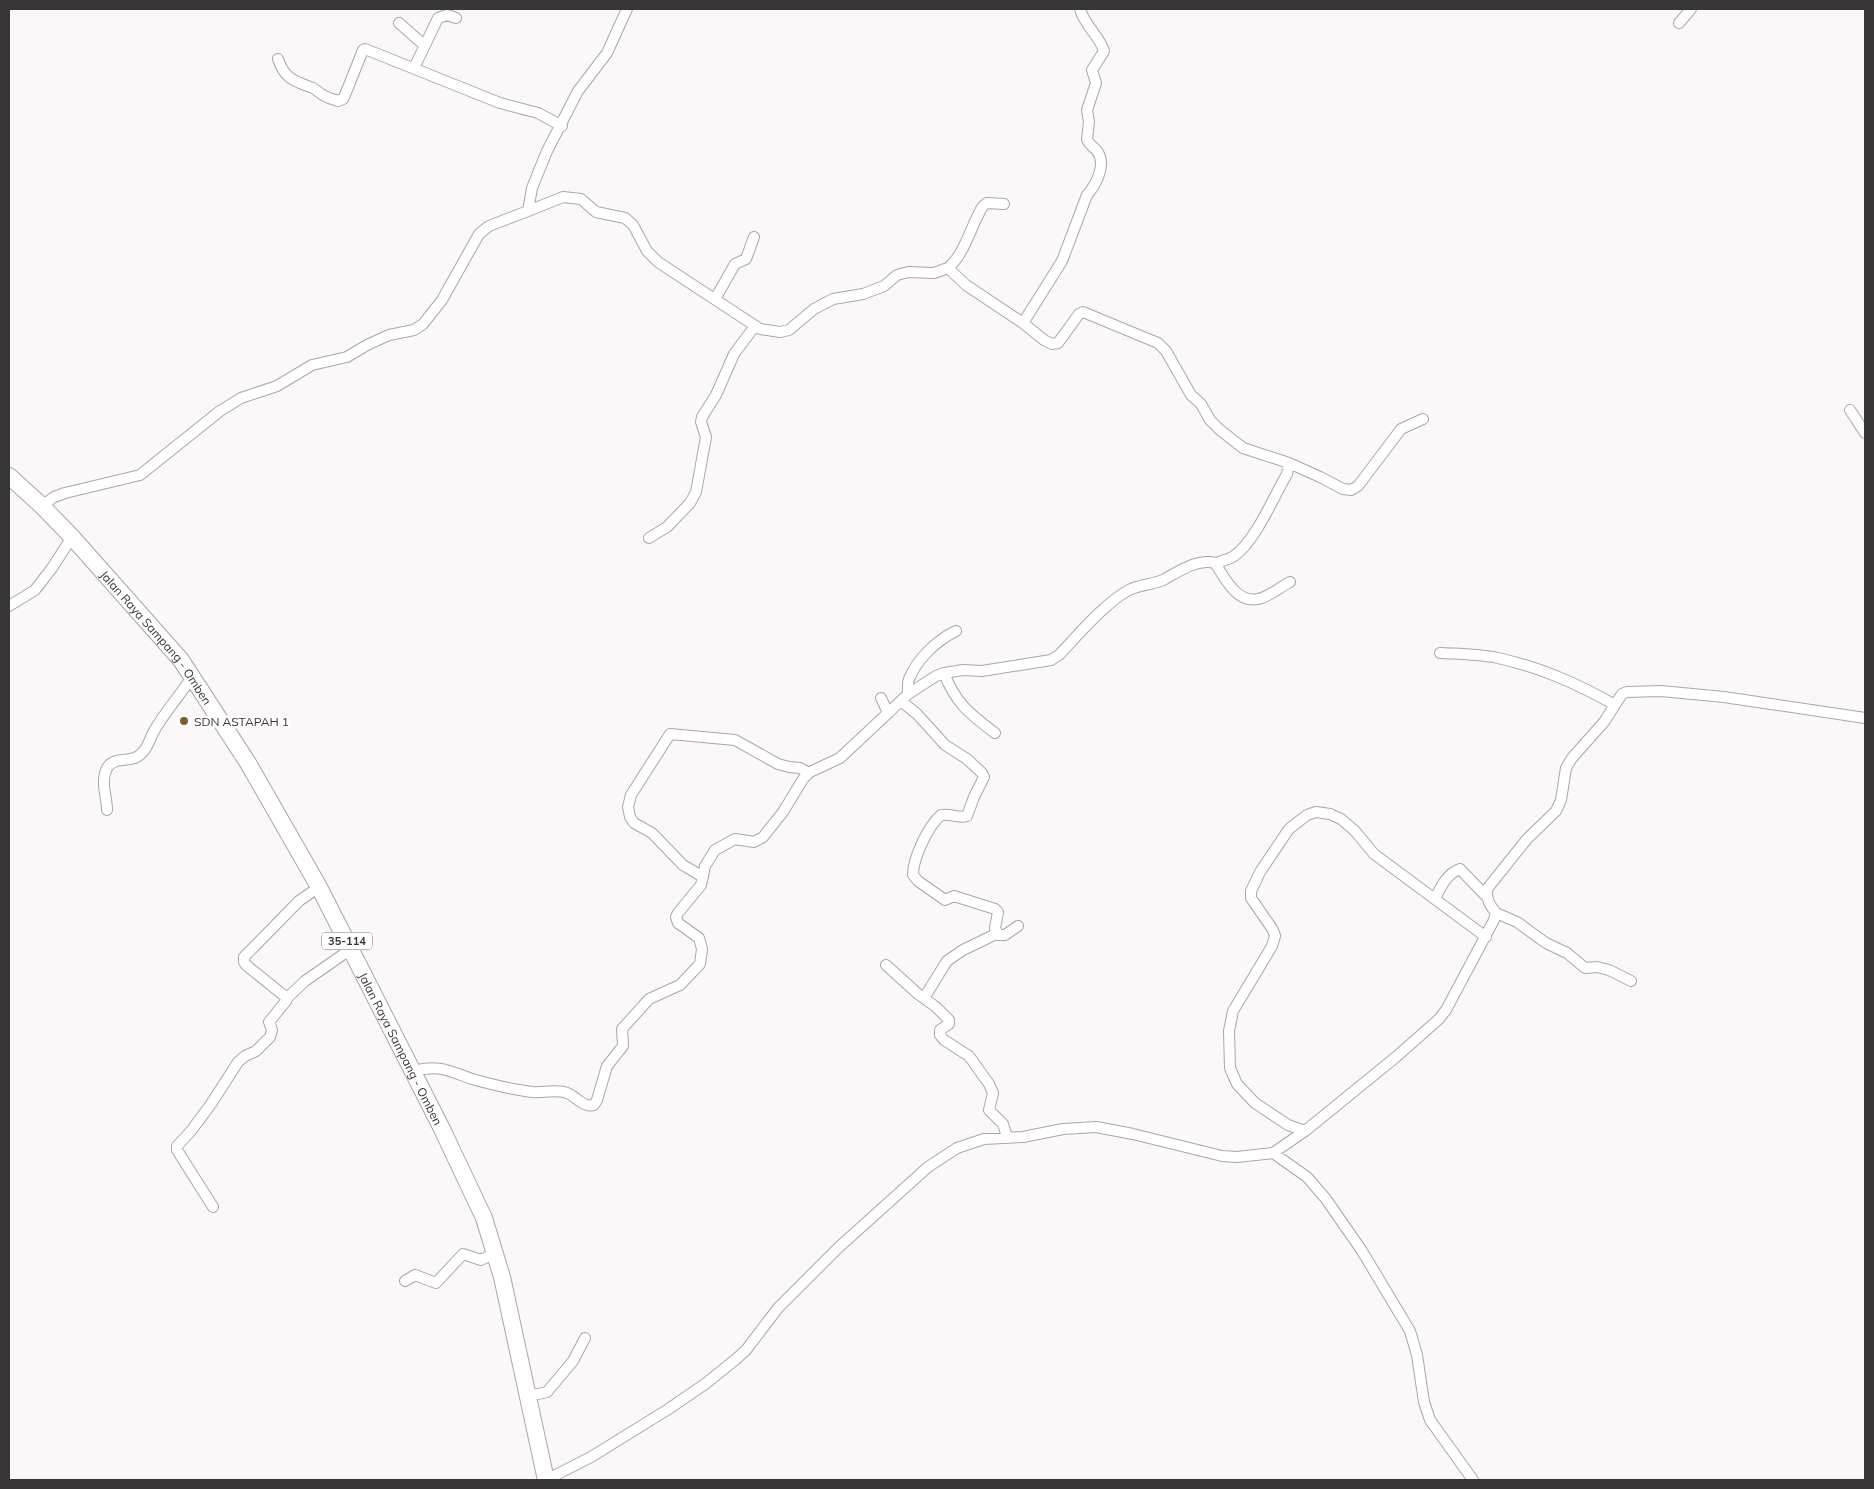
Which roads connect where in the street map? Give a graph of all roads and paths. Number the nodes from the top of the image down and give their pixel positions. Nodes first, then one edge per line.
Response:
1 (627, 9) edge
2 (1080, 9) edge
3 (1691, 9) edge
4 (456, 18) dead end
5 (399, 23) dead end
6 (1679, 23) dead end
7 (424, 45) junction
8 (278, 59) dead end
9 (414, 68) junction
10 (562, 126) junction
11 (1004, 204) dead end
12 (528, 211) junction
13 (754, 237) dead end
14 (948, 268) junction
15 (715, 299) junction
16 (1023, 323) junction
17 (755, 326) junction
18 (1850, 410) dead end
19 (1423, 419) dead end
20 (1865, 433) edge
21 (1290, 463) junction
22 (9, 476) edge
23 (42, 506) junction
24 (72, 537) junction
25 (649, 538) dead end
26 (1215, 563) junction
27 (1290, 582) dead end
28 (9, 606) edge
29 (956, 631) dead end
30 (1440, 654) dead end
31 (944, 673) junction
32 (192, 677) junction
33 (905, 697) junction
34 (881, 698) dead end
35 (1615, 705) junction
36 (888, 714) junction
37 (1865, 718) edge
38 (995, 733) dead end
39 (807, 775) junction
40 (107, 810) dead end
41 (703, 877) junction
42 (318, 887) junction
43 (1486, 896) junction
44 (1435, 899) junction
45 (1496, 913) junction
46 (1018, 926) dead end
47 (996, 934) junction
48 (1486, 937) junction
49 (351, 949) junction
50 (886, 964) dead end
51 (1631, 981) dead end
52 (287, 998) junction
53 (924, 998) junction
54 (413, 1071) junction
55 (1305, 1131) junction
56 (1007, 1137) junction
57 (1273, 1153) junction
58 (213, 1208) dead end
59 (495, 1253) junction
60 (405, 1281) dead end
61 (585, 1338) dead end
62 (528, 1396) junction
63 (546, 1480) edge
64 (1473, 1480) edge

1 - 10 street
2 - 16 street
3 - 6 street
4 - 7 street
5 - 7 street
7 - 9 street
8 - 9 street
9 - 10 street
10 - 12 street
11 - 14 street
12 - 15 street
12 - 23 street
13 - 15 street
14 - 16 street
14 - 17 street
15 - 17 street
16 - 21 street
17 - 25 street
18 - 20 street
19 - 21 street
21 - 26 street
22 - 23 main road, Jalan Raya Sampang - Omben / 35-114
23 - 24 main road, Jalan Raya Sampang - Omben / 35-114
24 - 28 street
24 - 32 main road, Jalan Raya Sampang - Omben / 35-114
26 - 27 street
26 - 31 street
29 - 33 street
30 - 35 street
31 - 33 street
31 - 38 street
32 - 40 street
32 - 42 main road, Jalan Raya Sampang - Omben / 35-114
33 - 36 street
33 - 47 street
34 - 36 street
35 - 37 street
35 - 43 street
36 - 39 street
39 - 41 street
39 - 41 street
41 - 54 street
42 - 49 main road, Jalan Raya Sampang - Omben / 35-114
42 - 52 street
43 - 44 street
43 - 45 street
44 - 48 street
44 - 55 street
45 - 48 street
45 - 51 street
46 - 47 street
47 - 53 street
48 - 55 street
49 - 52 street
49 - 54 main road, Jalan Raya Sampang - Omben / 35-114
50 - 53 street
52 - 58 street
53 - 56 street
54 - 59 main road, Jalan Raya Sampang - Omben / 35-114
55 - 57 street
56 - 57 street
56 - 63 street
57 - 64 street
59 - 60 street
59 - 62 main road, Jalan Raya Sampang - Omben / 35-114
61 - 62 street
62 - 63 main road, Jalan Raya Sampang - Omben / 35-114

